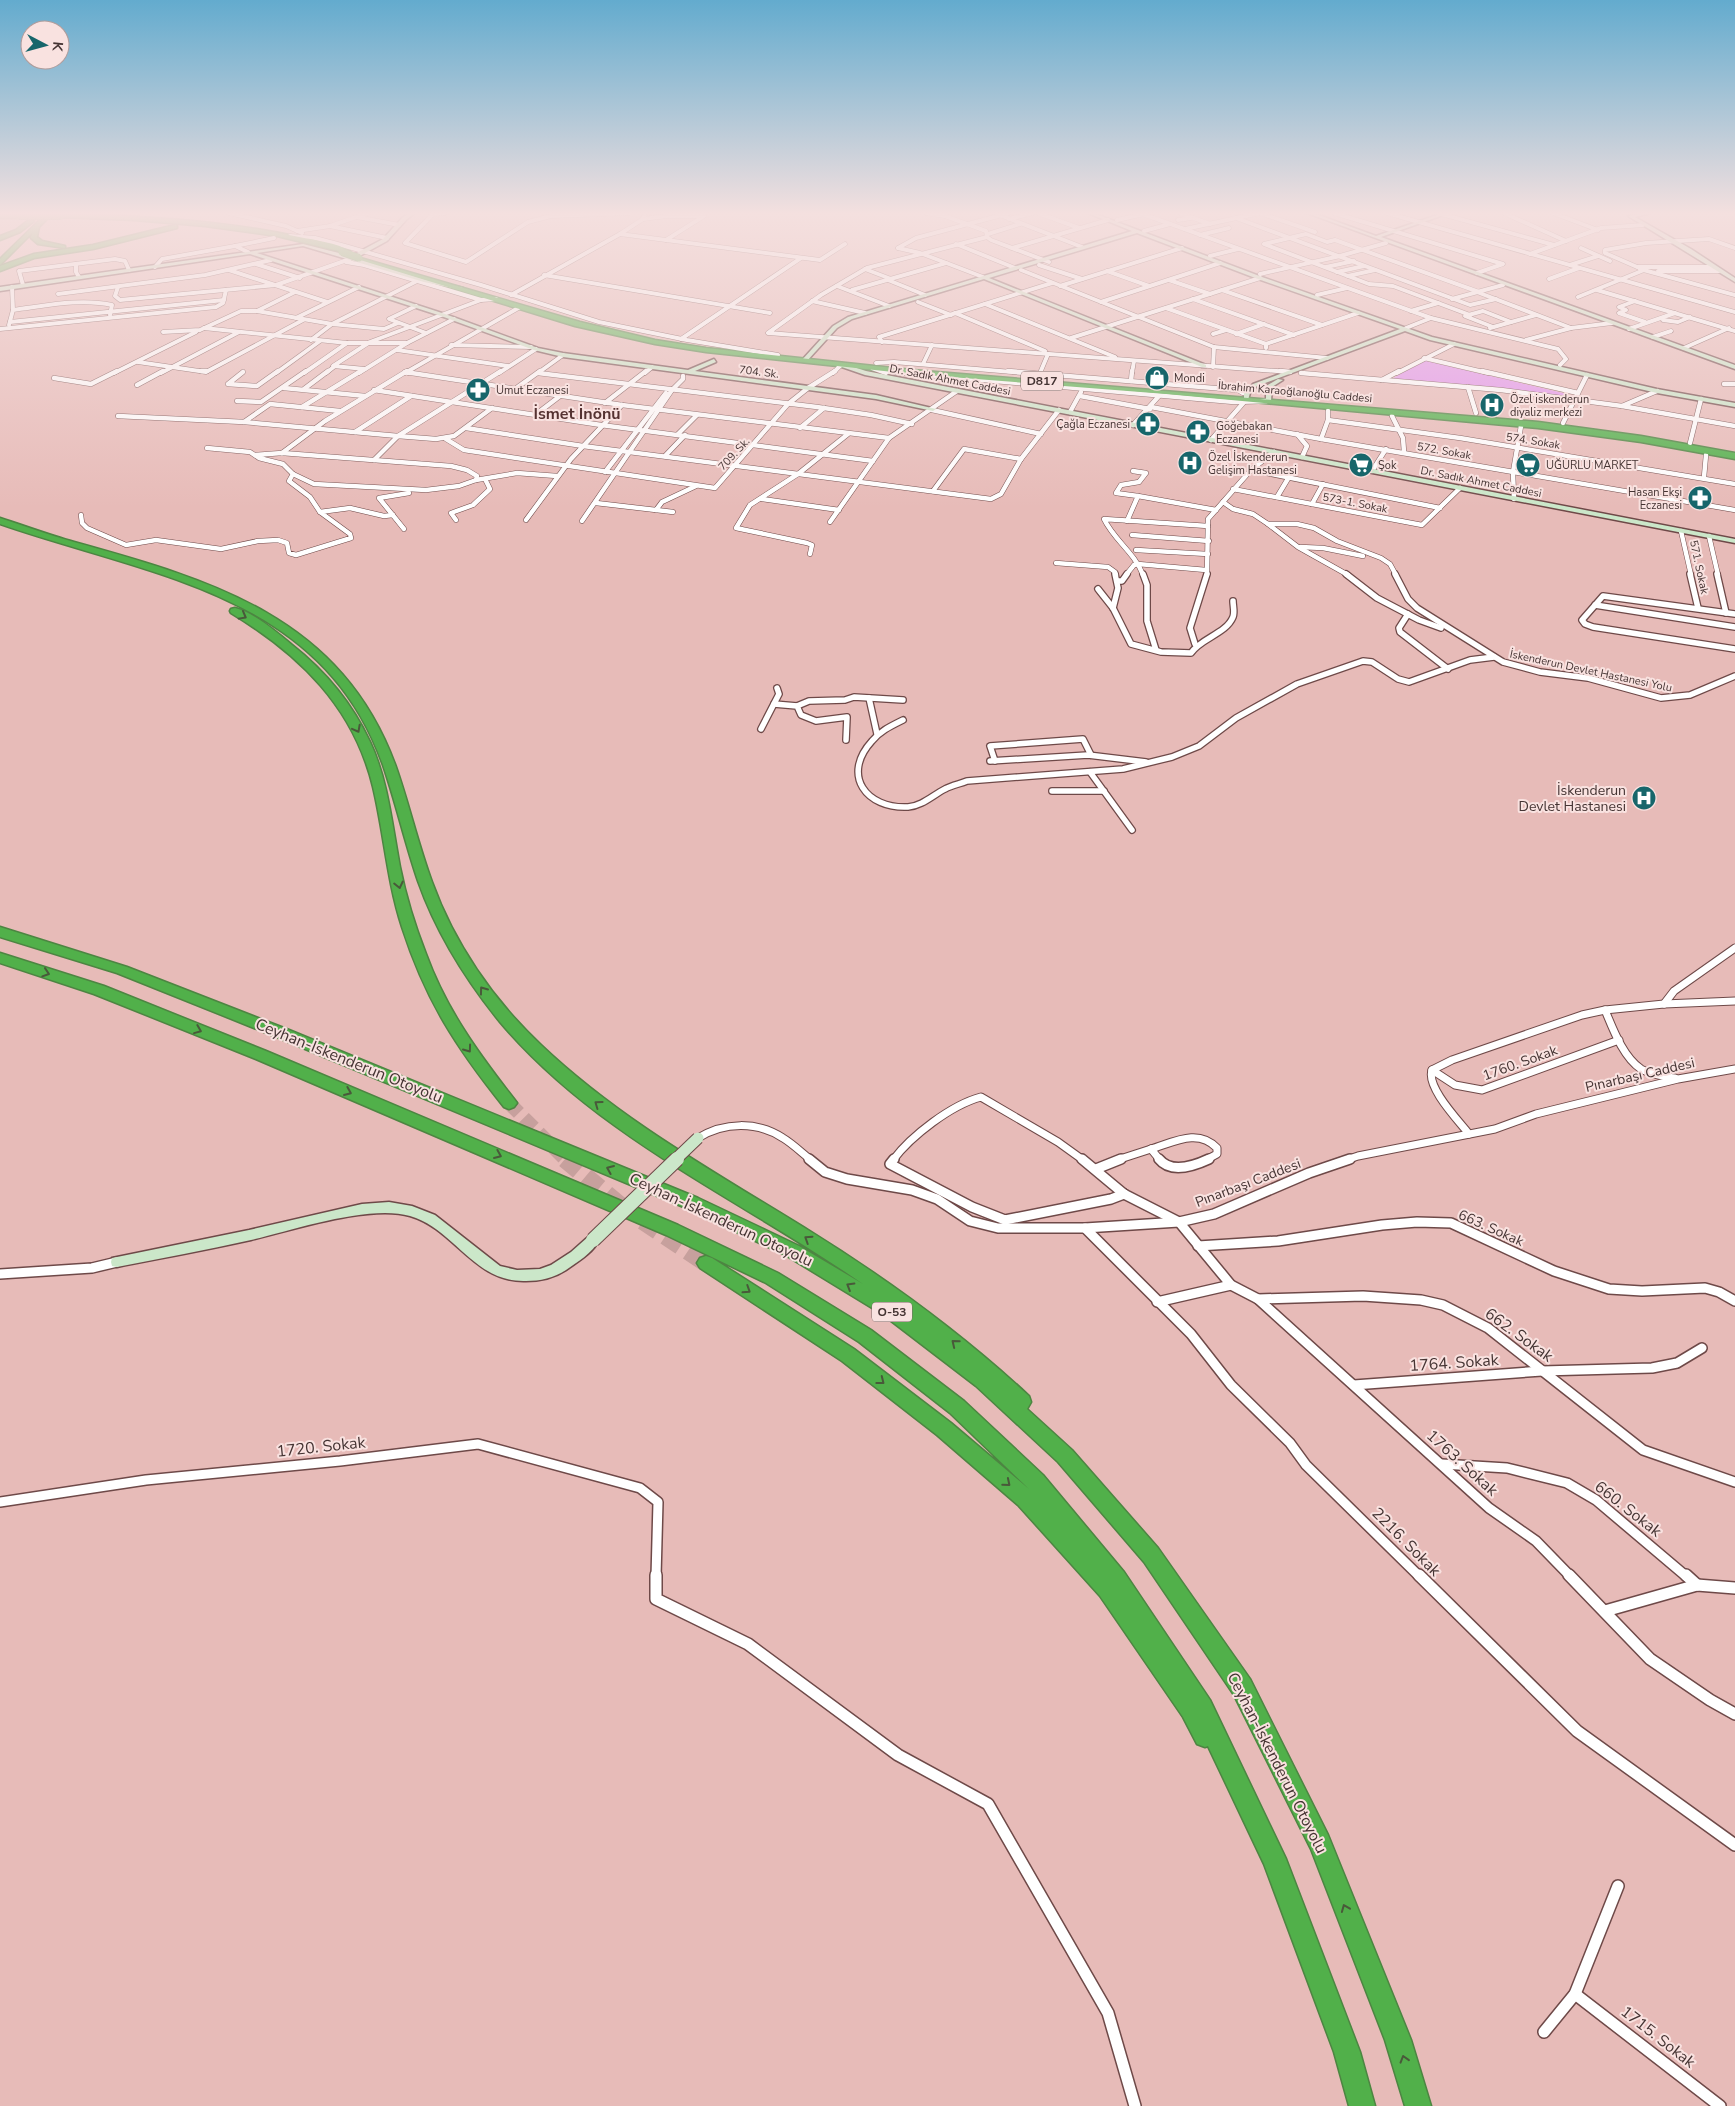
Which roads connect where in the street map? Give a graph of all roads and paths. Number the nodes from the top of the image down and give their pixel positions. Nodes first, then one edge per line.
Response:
1 (12, 311) edge
2 (107, 311) edge
3 (110, 311) edge
4 (175, 311) edge
5 (240, 311) edge
6 (259, 311) edge
7 (309, 311) edge
8 (357, 311) edge
9 (405, 311) edge
10 (432, 311) edge
11 (452, 311) edge
12 (510, 311) edge
13 (538, 311) edge
14 (553, 311) edge
15 (562, 311) edge
16 (722, 311) edge
17 (760, 311) edge
18 (799, 311) edge
19 (857, 311) edge
20 (871, 311) edge
21 (888, 311) edge
22 (945, 311) edge
23 (962, 311) edge
24 (1003, 311) edge
25 (1068, 311) edge
26 (1124, 311) edge
27 (1156, 311) edge
28 (1175, 311) edge
29 (1228, 311) edge
30 (1283, 311) edge
31 (1353, 311) edge
32 (1358, 311) edge
33 (1412, 311) edge
34 (1460, 311) edge
35 (1482, 311) edge
36 (1484, 311) edge
37 (1527, 311) edge
38 (1580, 311) edge
39 (1623, 311) edge
40 (1669, 311) edge
41 (770, 313) dead end
42 (865, 313) junction
43 (1358, 313) junction
44 (1675, 313) junction
45 (953, 314) junction
46 (443, 315) junction
47 (1470, 315) junction
48 (1536, 315) junction
49 (1138, 317) junction
50 (1690, 317) junction
51 (110, 318) junction
52 (296, 318) junction
53 (1431, 318) junction
54 (454, 319) junction
55 (303, 320) junction
56 (1663, 320) junction
57 (10, 322) junction
58 (1510, 322) junction
59 (1645, 322) junction
60 (398, 323) junction
61 (1612, 323) junction
62 (332, 324) junction
63 (1264, 324) junction
64 (1322, 325) junction
65 (1735, 325) edge
66 (410, 327) junction
67 (1107, 327) junction
68 (1493, 327) junction
69 (480, 328) junction
70 (1571, 328) junction
71 (1629, 328) junction
72 (7, 329) junction
73 (202, 329) junction
74 (1728, 329) junction
75 (0, 330) edge
76 (1226, 330) junction
77 (1406, 330) junction
78 (1479, 331) junction
79 (1671, 331) dead end
80 (1735, 331) edge
81 (163, 332) dead end
82 (239, 332) junction
83 (426, 333) junction
84 (1213, 334) dead end
85 (1236, 334) junction
86 (273, 335) junction
87 (1294, 335) junction
88 (825, 337) junction
89 (1653, 337) junction
90 (835, 338) junction
91 (1071, 338) junction
92 (681, 339) junction
93 (311, 340) junction
94 (320, 341) junction
95 (1524, 341) junction
96 (370, 342) junction
97 (882, 342) junction
98 (346, 343) junction
99 (407, 344) junction
100 (829, 344) dead end
101 (1266, 344) junction
102 (1454, 344) junction
103 (451, 345) junction
104 (932, 345) junction
105 (1214, 347) junction
106 (533, 348) junction
107 (696, 348) junction
108 (1684, 348) junction
109 (397, 350) junction
110 (1266, 352) junction
111 (1050, 354) junction
112 (563, 355) junction
113 (778, 355) junction
114 (434, 356) junction
115 (760, 357) junction
116 (1327, 358) junction
117 (1424, 358) junction
118 (813, 359) junction
119 (1123, 360) junction
120 (714, 361) junction
121 (1134, 361) junction
122 (138, 362) junction
123 (923, 364) junction
124 (841, 365) junction
125 (1560, 365) junction
126 (335, 366) junction
127 (508, 366) junction
128 (874, 366) junction
129 (1204, 366) junction
130 (1735, 366) edge
131 (652, 367) junction
132 (1213, 367) junction
133 (172, 368) junction
134 (364, 369) junction
135 (243, 372) dead end
136 (405, 372) junction
137 (538, 372) junction
138 (1290, 372) junction
139 (1301, 373) junction
140 (686, 374) junction
141 (1040, 374) junction
142 (1587, 375) junction
143 (54, 378) dead end
144 (1382, 380) junction
145 (1131, 381) junction
146 (479, 384) junction
147 (630, 384) junction
148 (1724, 384) dead end
149 (1735, 384) edge
150 (137, 385) dead end
151 (1468, 387) junction
152 (284, 388) junction
153 (808, 388) junction
154 (304, 389) junction
155 (515, 389) junction
156 (671, 389) junction
157 (374, 390) junction
158 (1082, 390) junction
159 (326, 391) junction
160 (1657, 391) junction
161 (957, 392) junction
162 (1578, 393) junction
163 (365, 396) junction
164 (411, 396) junction
165 (560, 396) junction
166 (1080, 396) junction
167 (1159, 396) junction
168 (1245, 397) junction
169 (1268, 398) junction
170 (1575, 399) junction
171 (1701, 399) junction
172 (237, 401) dead end
173 (1735, 401) edge
174 (452, 402) junction
175 (605, 403) junction
176 (788, 404) junction
177 (622, 405) junction
178 (1735, 405) edge
179 (1622, 406) junction
180 (302, 407) junction
181 (492, 408) junction
182 (824, 408) junction
183 (1150, 408) junction
184 (651, 409) junction
185 (933, 409) junction
186 (658, 410) junction
187 (1059, 410) junction
188 (340, 411) junction
189 (1328, 411) junction
190 (1070, 412) junction
191 (1476, 413) junction
192 (535, 415) junction
193 (697, 415) junction
194 (118, 416) dead end
195 (1392, 416) junction
196 (1696, 419) junction
197 (1227, 420) junction
198 (1328, 420) junction
199 (244, 422) junction
200 (1563, 422) junction
201 (772, 424) junction
202 (912, 424) junction
203 (601, 425) junction
204 (1133, 425) junction
205 (1521, 426) junction
206 (1735, 426) edge
207 (466, 428) junction
208 (800, 428) junction
209 (313, 429) junction
210 (1398, 429) junction
211 (637, 430) junction
212 (645, 431) junction
213 (355, 432) junction
214 (678, 434) junction
215 (848, 434) junction
216 (1041, 434) junction
217 (1297, 434) junction
218 (685, 435) junction
219 (398, 436) junction
220 (889, 438) junction
221 (446, 439) junction
222 (1321, 439) junction
223 (1211, 440) junction
224 (1690, 443) junction
225 (755, 444) junction
226 (583, 446) junction
227 (1517, 447) junction
228 (207, 448) dead end
229 (1386, 450) junction
230 (622, 451) junction
231 (1732, 451) edge
232 (630, 452) junction
233 (1274, 452) junction
234 (1404, 452) junction
235 (282, 453) junction
236 (822, 455) junction
237 (1706, 455) junction
238 (255, 456) junction
239 (666, 456) junction
240 (1735, 456) edge
241 (1302, 457) junction
242 (1021, 459) junction
243 (374, 460) junction
244 (873, 461) junction
245 (1735, 461) edge
246 (566, 465) junction
247 (736, 465) junction
248 (1251, 470) junction
249 (1133, 471) dead end
250 (1372, 471) junction
251 (605, 472) junction
252 (1514, 472) junction
253 (293, 474) junction
254 (613, 474) junction
255 (798, 474) junction
256 (557, 476) junction
257 (1289, 477) junction
258 (1704, 477) junction
259 (485, 479) junction
260 (476, 480) junction
261 (858, 481) junction
262 (1323, 484) junction
263 (1735, 484) edge
264 (697, 485) junction
265 (1460, 488) junction
266 (1233, 489) junction
267 (428, 490) junction
268 (933, 490) junction
269 (1138, 496) junction
270 (1277, 497) junction
271 (762, 499) junction
272 (1514, 499) junction
273 (596, 502) junction
274 (1223, 502) junction
275 (1312, 504) junction
276 (1440, 508) junction
277 (656, 510) junction
278 (839, 510) junction
279 (1216, 510) junction
280 (1735, 510) edge
281 (320, 512) junction
282 (673, 512) dead end
283 (81, 515) dead end
284 (393, 515) junction
285 (456, 520) dead end
286 (526, 520) dead end
287 (0, 521) edge
288 (1127, 521) junction
289 (582, 522) dead end
290 (830, 522) dead end
291 (1174, 524) junction
292 (1268, 524) junction
293 (1208, 526) junction
294 (0, 529) edge
295 (404, 529) dead end
296 (1681, 530) junction
297 (1132, 535) dead end
298 (1709, 536) junction
299 (1176, 538) junction
300 (1209, 541) junction
301 (1735, 541) edge
302 (1298, 547) junction
303 (1136, 550) dead end
304 (1172, 552) junction
305 (810, 554) dead end
306 (1208, 554) junction
307 (1382, 560) junction
308 (1056, 563) dead end
309 (1138, 564) junction
310 (1173, 567) junction
311 (1206, 570) junction
312 (1117, 581) junction
313 (1098, 589) dead end
314 (1233, 601) dead end
315 (1595, 605) junction
316 (1113, 608) junction
317 (1698, 608) junction
318 (1726, 612) junction
319 (1408, 614) junction
320 (1735, 614) edge
321 (1735, 627) edge
322 (1456, 634) junction
323 (1195, 644) junction
324 (1735, 649) edge
325 (1156, 650) junction
326 (1494, 657) junction
327 (1448, 669) junction
328 (1735, 676) edge
329 (777, 688) dead end
330 (868, 698) junction
331 (845, 700) junction
332 (904, 700) dead end
333 (774, 704) junction
334 (796, 706) junction
335 (847, 717) junction
336 (903, 720) dead end
337 (762, 729) dead end
338 (877, 734) junction
339 (846, 740) dead end
340 (1091, 755) junction
341 (1148, 763) junction
342 (1090, 772) junction
343 (1052, 791) dead end
344 (1104, 791) junction
345 (1132, 830) dead end
346 (0, 932) edge
347 (1735, 948) edge
348 (0, 958) edge
349 (1735, 1001) edge
350 (1664, 1004) junction
351 (1605, 1010) junction
352 (1619, 1040) junction
353 (1735, 1069) edge
354 (1432, 1070) junction
355 (1678, 1079) junction
356 (509, 1103) tunnel mouth
357 (1469, 1134) junction
358 (698, 1138) joint
359 (1151, 1148) junction
360 (1096, 1168) junction
361 (1124, 1194) junction
362 (1179, 1222) junction
363 (1084, 1228) junction
364 (1198, 1246) junction
365 (117, 1262) joint
366 (706, 1263) tunnel mouth
367 (0, 1274) edge
368 (1231, 1285) junction
369 (1258, 1299) junction
370 (1735, 1301) edge
371 (1157, 1302) junction
372 (1702, 1348) dead end
373 (1542, 1371) junction
374 (1354, 1385) junction
375 (1442, 1464) junction
376 (1735, 1482) edge
377 (0, 1502) edge
378 (1697, 1585) junction
379 (1735, 1588) edge
380 (1605, 1611) junction
381 (1242, 1687) junction
382 (1735, 1714) edge
383 (1734, 1843) edge
384 (1274, 1859) junction
385 (1618, 1886) dead end
386 (1575, 1994) junction
387 (1544, 2032) dead end
388 (1134, 2106) edge
389 (1362, 2106) edge
390 (1418, 2106) edge
391 (1720, 2106) edge

1 - 57 street
2 - 57 street
3 - 51 street
4 - 51 street
5 - 73 street
6 - 52 street
7 - 52 street
8 - 62 street
9 - 60 street
10 - 46 street, 704. Sk.
11 - 46 street
12 - 69 street
13 - 107 highway, İbrahim Karaoğlanoğlu Caddesi / D817
14 - 113 highway, İbrahim Karaoğlanoğlu Caddesi / D817
15 - 92 street
16 - 92 street
17 - 41 street
18 - 88 street
19 - 42 street
20 - 42 street
21 - 90 street
22 - 45 street
23 - 45 street
24 - 91 street
25 - 67 street
26 - 49 street
27 - 49 street
28 - 76 street
29 - 63 street
30 - 64 street
31 - 43 street
32 - 77 street
33 - 53 street
34 - 47 street
35 - 47 street
36 - 58 street
37 - 48 street
38 - 61 street
39 - 59 street
40 - 44 street
42 - 88 street
43 - 64 street
43 - 77 street
44 - 50 street
44 - 56 street
45 - 97 street
45 - 111 street
46 - 54 street, 704. Sk.
46 - 66 street
47 - 68 street
48 - 58 street
48 - 70 street
49 - 67 street
49 - 105 street
50 - 56 street
50 - 74 street
51 - 72 street
52 - 55 street
53 - 77 street
53 - 78 street
54 - 69 street, 704. Sk.
54 - 83 street
55 - 62 street
55 - 86 street
56 - 59 street
57 - 72 street
58 - 68 street
59 - 71 street
60 - 62 street
60 - 66 street
61 - 70 street
61 - 71 street
62 - 93 street
63 - 85 street
63 - 87 street
64 - 87 street
65 - 74 street
66 - 83 street
66 - 96 street
67 - 91 street
67 - 129 street
68 - 78 street
69 - 103 street
69 - 106 street, 704. Sk.
70 - 95 street
71 - 89 street
72 - 75 street
73 - 81 street
73 - 82 street
73 - 122 street
74 - 80 street
74 - 108 street
76 - 84 street
76 - 85 street
77 - 102 street
77 - 116 street
77 - 125 street
77 - 139 street
78 - 95 street
79 - 89 street
82 - 86 street
82 - 133 street
83 - 99 street
85 - 101 street
86 - 93 street
86 - 133 street
87 - 101 street
88 - 90 street
88 - 118 street
89 - 108 street
90 - 97 street
90 - 100 street
91 - 119 street
92 - 113 street
93 - 94 street
94 - 98 street
94 - 135 street
95 - 125 street
96 - 98 street
96 - 99 street
96 - 126 street
97 - 104 street
98 - 152 street
99 - 109 street
101 - 110 street
102 - 117 street
102 - 142 street
103 - 106 street
103 - 114 street
104 - 111 street
104 - 123 street
105 - 110 street
105 - 132 street
106 - 112 street, 704. Sk.
106 - 127 street
107 - 115 highway, İbrahim Karaoğlanoğlu Caddesi / D817
107 - 120 highway
108 - 130 street
109 - 114 street
109 - 134 street
110 - 116 street
111 - 119 street
111 - 141 street
112 - 131 street, 704. Sk.
112 - 137 street
113 - 118 highway, İbrahim Karaoğlanoğlu Caddesi / D817
114 - 127 street
114 - 136 street
115 - 118 highway, İbrahim Karaoğlanoğlu Caddesi / D817
115 - 120 highway
116 - 138 street
117 - 144 street
117 - 162 street
118 - 124 highway, İbrahim Karaoğlanoğlu Caddesi / D817
118 - 128 highway, İbrahim Karaoğlanoğlu Caddesi / D817
119 - 121 street
120 - 140 street
121 - 129 street
121 - 145 street
122 - 133 street
122 - 143 street
123 - 128 street
123 - 141 street
124 - 128 highway, İbrahim Karaoğlanoğlu Caddesi / D817
124 - 153 street, 709. Sk.
124 - 161 street, Dr. Sadık Ahmet Caddesi
125 - 173 street
126 - 134 street
126 - 154 street
127 - 146 street
128 - 158 street
128 - 168 highway, İbrahim Karaoğlanoğlu Caddesi / D817
129 - 132 street
131 - 140 street, 704. Sk.
131 - 147 street
132 - 138 street
133 - 150 street
134 - 159 street
136 - 146 street
136 - 157 street
137 - 147 street
137 - 155 street
138 - 168 street
139 - 144 street
139 - 169 street
140 - 153 street, 704. Sk.
140 - 156 street
141 - 145 street
142 - 160 street
142 - 162 street
144 - 151 street
145 - 168 street
146 - 155 street
146 - 174 street
147 - 156 street
147 - 175 street
148 - 149 street
151 - 170 street
151 - 191 street
152 - 154 street
152 - 172 street
153 - 176 street, 709. Sk.
153 - 185 street, 704. Sk.
154 - 159 street
155 - 165 street
156 - 176 street
156 - 184 street
156 - 186 street
157 - 163 street
157 - 164 street
158 - 166 street
158 - 167 street
159 - 163 street
159 - 180 street
160 - 171 street
160 - 179 street
161 - 185 street
161 - 187 street, Dr. Sadık Ahmet Caddesi
162 - 170 street
163 - 188 street
164 - 174 street
164 - 213 street
165 - 175 street
165 - 192 street
166 - 183 street, 572. Sokak
166 - 190 street
167 - 168 street
167 - 183 street
168 - 169 highway, İbrahim Karaoğlanoğlu Caddesi / D817
168 - 197 street
169 - 189 highway
169 - 191 highway, İbrahim Karaoğlanoğlu Caddesi / D817
169 - 240 highway, İbrahim Karaoğlanoğlu Caddesi / D817
170 - 179 street
170 - 200 street
171 - 178 street
171 - 196 street
174 - 181 street
174 - 219 street
175 - 177 street
176 - 182 street
176 - 201 street, 709. Sk.
177 - 184 street
177 - 203 street
179 - 196 street
180 - 188 street
180 - 199 street
181 - 192 street
181 - 207 street
182 - 202 street
182 - 208 street
183 - 197 street, 572. Sokak
183 - 204 street
184 - 186 street
184 - 211 street
185 - 202 street
185 - 216 street
186 - 193 street
186 - 212 street
187 - 190 street, Dr. Sadık Ahmet Caddesi
187 - 216 street
188 - 209 street
189 - 195 highway
189 - 198 street
190 - 204 street, Dr. Sadık Ahmet Caddesi
191 - 200 highway, İbrahim Karaoğlanoğlu Caddesi / D817
192 - 203 street
193 - 201 street
193 - 214 street
194 - 199 street
195 - 205 highway
195 - 210 street
196 - 206 street
196 - 224 street
197 - 217 street, 572. Sokak
197 - 223 street
198 - 210 street, 574. Sokak
198 - 222 street
199 - 209 street
200 - 224 highway, İbrahim Karaoğlanoğlu Caddesi / D817
201 - 208 street
201 - 225 street, 709. Sk.
202 - 220 street
203 - 211 street
203 - 226 street
204 - 223 street, Dr. Sadık Ahmet Caddesi
205 - 227 street
205 - 237 highway
207 - 221 street
207 - 226 street
208 - 215 street
209 - 213 street
209 - 235 street
210 - 227 street, 574. Sokak
210 - 234 street
211 - 212 street
211 - 230 street
212 - 214 street
212 - 232 street
213 - 219 street
214 - 218 street
215 - 220 street
215 - 236 street
216 - 242 street
217 - 222 street, 572. Sokak
217 - 241 street
218 - 225 street
218 - 239 street
219 - 221 street
219 - 243 street
220 - 244 street
221 - 246 street, 709. Sk.
222 - 229 street, 572. Sokak
223 - 233 street, Dr. Sadık Ahmet Caddesi
224 - 231 highway, İbrahim Karaoğlanoğlu Caddesi / D817
225 - 236 street
225 - 247 street, 709. Sk.
226 - 230 street
226 - 246 street
227 - 252 street
227 - 258 street, 574. Sokak
228 - 238 street
229 - 234 street, 572. Sokak
229 - 250 street
230 - 232 street
230 - 251 street
232 - 239 street
232 - 254 street
233 - 241 street, Dr. Sadık Ahmet Caddesi
233 - 248 street
234 - 252 street, 572. Sokak
235 - 238 street
235 - 243 street
236 - 244 street
236 - 255 street
237 - 245 highway
237 - 258 street
238 - 253 street
239 - 247 street
241 - 250 street, Dr. Sadık Ahmet Caddesi
242 - 268 street
242 - 268 street
243 - 260 street
244 - 261 street
246 - 251 street, 709. Sk.
246 - 256 street
247 - 255 street
247 - 264 street, 709. Sk.
248 - 257 street
248 - 266 street
249 - 269 street
250 - 265 street, Dr. Sadık Ahmet Caddesi
251 - 254 street, 709. Sk.
252 - 272 street
252 - 280 street, 572. Sokak
253 - 267 street
253 - 281 street
254 - 264 street, 709. Sk.
254 - 273 street
255 - 261 street
255 - 271 street
256 - 259 street
256 - 286 street
257 - 262 street
257 - 270 street
258 - 263 street, 574. Sokak
259 - 260 street
259 - 285 street
260 - 267 street
261 - 268 street
261 - 278 street
262 - 275 street
262 - 276 street
264 - 277 street
265 - 272 street, Dr. Sadık Ahmet Caddesi
265 - 276 street, 573-1. Sokak
266 - 270 street, 573-1. Sokak
266 - 274 street
267 - 284 street
269 - 279 street
269 - 288 street
270 - 275 street, 573-1. Sokak
271 - 278 street
271 - 305 street
272 - 296 street, Dr. Sadık Ahmet Caddesi
273 - 277 street
273 - 289 street
274 - 279 street
274 - 292 street, İskenderun Devlet Hastanesi Yolu
275 - 276 street, 573-1. Sokak
277 - 282 street
278 - 290 street
279 - 293 street
281 - 283 street
281 - 284 street
284 - 295 street
381 -> 287 highway
288 - 291 street
288 - 309 street
291 - 293 street
291 - 299 street
292 - 302 street
292 - 307 street, İskenderun Devlet Hastanesi Yolu
293 - 300 street
294 -> 356 highway
296 - 298 street, Dr. Sadık Ahmet Caddesi
296 - 317 street, 571. Sokak
297 - 299 street
298 - 301 street, Dr. Sadık Ahmet Caddesi
298 - 318 street
299 - 300 street
300 - 306 street
302 - 307 street
302 - 319 street
303 - 304 street
304 - 306 street
304 - 310 street
306 - 311 street
307 - 322 street, İskenderun Devlet Hastanesi Yolu
308 - 312 street
309 - 310 street
309 - 312 street
309 - 325 street
310 - 311 street
311 - 323 street
312 - 316 street
313 - 316 street
314 - 323 street
315 - 317 street
315 - 321 street
315 - 324 street
316 - 325 street
317 - 318 street
318 - 320 street
319 - 322 street
319 - 327 street
322 - 326 street, İskenderun Devlet Hastanesi Yolu
323 - 325 street
326 - 327 street
326 - 328 street, İskenderun Devlet Hastanesi Yolu
327 - 341 street
329 - 333 street
330 - 331 street
330 - 332 street
330 - 338 street
331 - 334 street
331 - 335 street
333 - 334 street
333 - 337 street
334 - 335 street
335 - 339 street
336 - 338 street
338 - 342 street
340 - 340 street
340 - 341 street
341 - 342 street
342 - 344 street
343 - 344 street
344 - 345 street
381 -> 346 highway, Ceyhan-İskenderun Otoyolu / O-53
347 - 350 street
348 -> 384 highway, Ceyhan-İskenderun Otoyolu / O-53
349 - 350 street
350 - 351 street
351 - 352 street
351 - 354 street
352 - 354 street, 1760. Sokak
352 - 355 street
353 - 355 street, Pınarbaşı Caddesi
354 - 357 street
355 - 357 street, Pınarbaşı Caddesi
357 - 362 street, Pınarbaşı Caddesi
358 - 363 street, Pınarbaşı Caddesi
358 - 365 street, bridge
359 - 359 street
359 - 360 street
360 - 361 street
360 - 361 street
361 - 362 street
362 - 363 street, Pınarbaşı Caddesi
362 - 364 street, 1763. Sokak
363 - 371 street, 2216. Sokak
364 - 368 street, 1763. Sokak
364 - 370 street, 663. Sokak
365 - 367 street
366 -> 384 highway
368 - 369 street, 1763. Sokak
368 - 371 street
369 - 373 street, 662. Sokak
369 - 374 street, 1763. Sokak
371 - 383 street, 2216. Sokak
372 - 373 street, 1764. Sokak
373 - 374 street, 1764. Sokak
373 - 376 street, 662. Sokak
374 - 375 street, 1763. Sokak
375 - 378 street, 660. Sokak
375 - 380 street, 1763. Sokak
377 - 388 street, 1720. Sokak
378 - 379 street
378 - 380 street
380 - 382 street, 1763. Sokak
390 -> 381 highway, Ceyhan-İskenderun Otoyolu / O-53
384 - 389 highway, Ceyhan-İskenderun Otoyolu / O-53
385 - 386 street
386 - 387 street
386 - 391 street, 1715. Sokak

